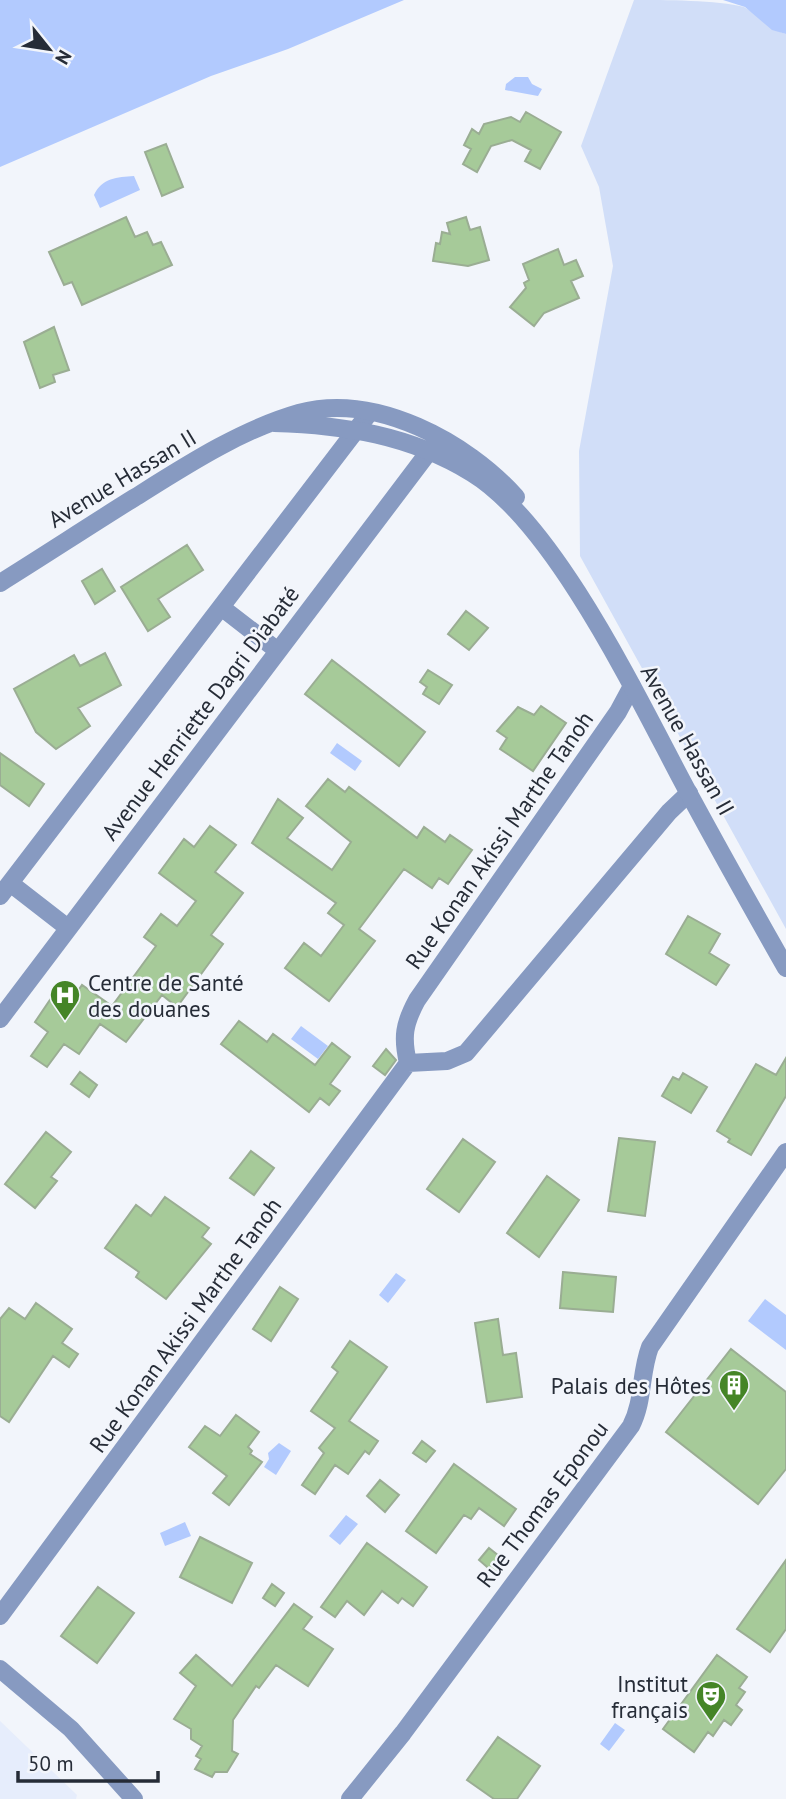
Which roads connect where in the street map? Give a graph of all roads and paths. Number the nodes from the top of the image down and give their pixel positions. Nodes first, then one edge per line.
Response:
1 (370, 412) junction
2 (274, 423) junction
3 (356, 428) junction
4 (435, 444) junction
5 (0, 583) edge
6 (221, 607) junction
7 (278, 651) junction
8 (632, 686) junction
9 (689, 793) junction
10 (5, 890) edge
11 (68, 928) junction
12 (786, 968) edge
13 (0, 1019) edge
14 (408, 1063) junction
15 (786, 1152) edge
16 (0, 1616) edge
17 (0, 1669) edge
18 (134, 1799) edge
19 (350, 1799) edge

1 - 2 street, Avenue Hassan II
1 - 3 street, Avenue Henriette Dagri Diabaté
1 - 4 street, Avenue Hassan II
2 - 3 street, Avenue Hassan II
2 - 5 street, Avenue Hassan II
3 - 4 street, Avenue Hassan II
3 - 6 street, Avenue Henriette Dagri Diabaté
4 - 7 street, Avenue Henriette Dagri Diabaté
4 - 8 street, Avenue Hassan II
6 - 7 street
6 - 10 street, Avenue Henriette Dagri Diabaté
7 - 11 street, Avenue Henriette Dagri Diabaté
8 - 9 street, Avenue Hassan II
8 - 14 street, Rue Konan Akissi Marthe Tanoh
9 - 12 street, Avenue Hassan II
9 - 14 street
10 - 11 street
11 - 13 street, Avenue Henriette Dagri Diabaté
14 - 16 street, Rue Konan Akissi Marthe Tanoh
15 - 19 street, Rue Thomas Eponou
17 - 18 street

